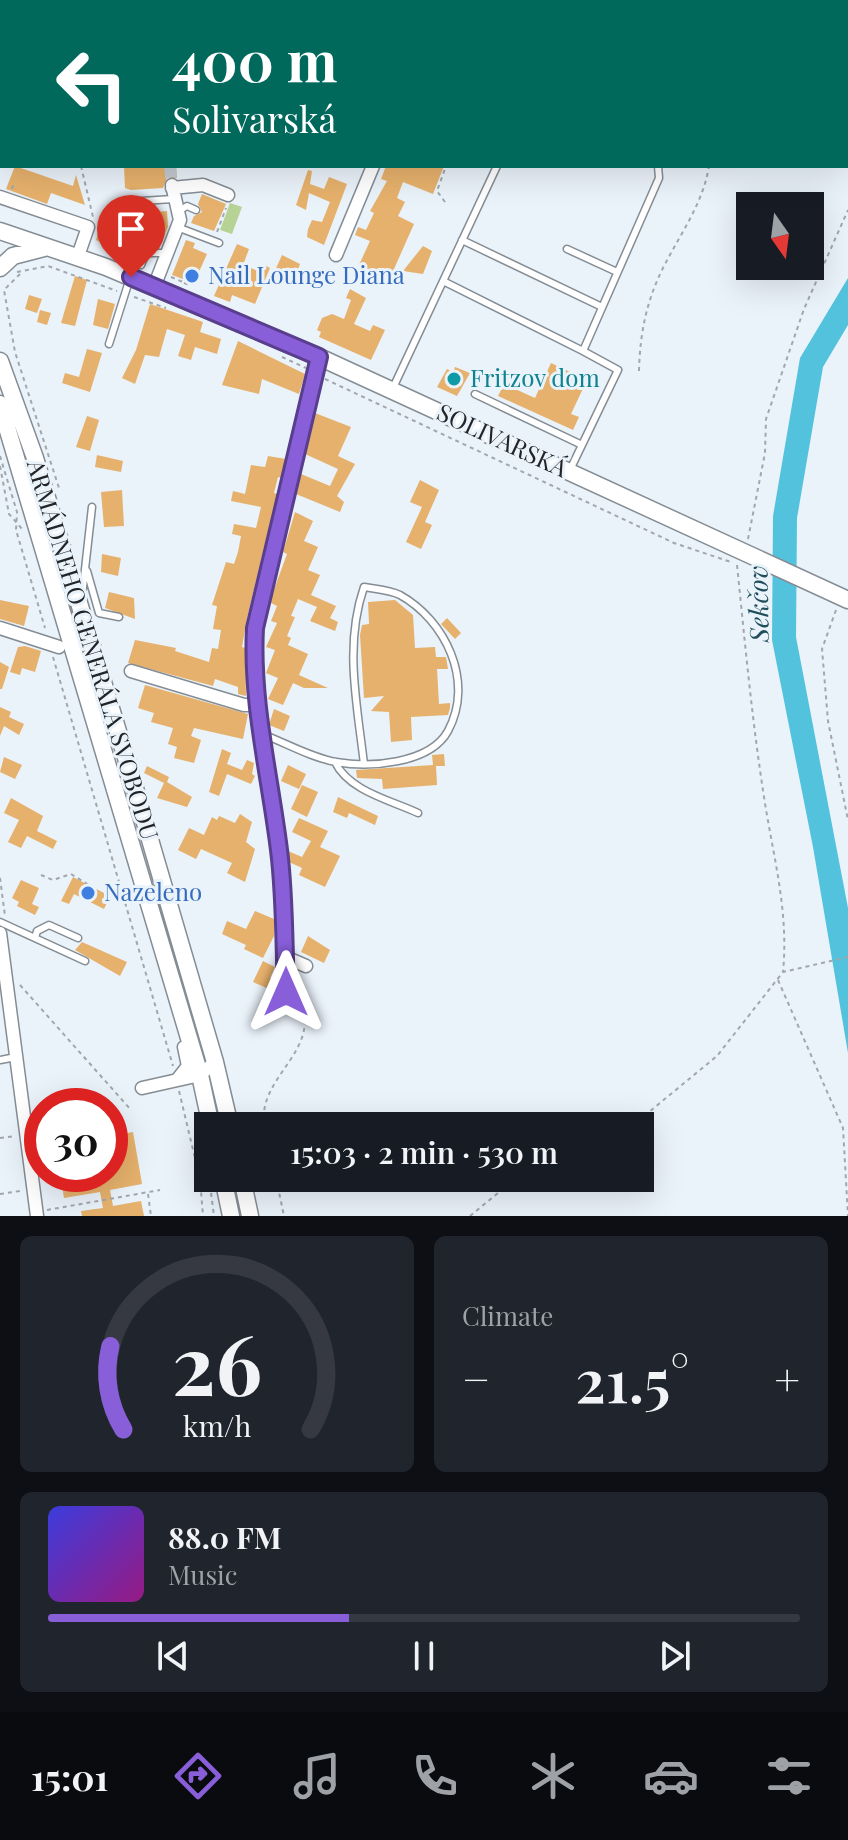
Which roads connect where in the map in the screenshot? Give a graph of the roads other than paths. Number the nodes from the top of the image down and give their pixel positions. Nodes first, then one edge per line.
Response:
1 (368, 168) edge
2 (496, 168) edge
3 (658, 168) edge
4 (173, 196) junction
5 (1, 197) edge
6 (229, 199) road end
7 (153, 200) junction
8 (126, 202) dead end
9 (196, 210) dead end
10 (153, 212) dead end
11 (177, 227) junction
12 (0, 231) edge
13 (217, 240) road end
14 (462, 240) junction
15 (50, 247) junction
16 (567, 249) dead end
17 (167, 253) junction
18 (336, 255) dead end
19 (78, 256) junction
20 (2, 266) edge
21 (617, 272) junction
22 (132, 279) junction
23 (158, 280) junction
24 (443, 281) junction
25 (602, 307) junction
26 (109, 344) dead end
27 (583, 351) junction
28 (0, 361) edge
29 (317, 364) junction
30 (392, 390) junction
31 (475, 394) dead end
32 (0, 404) edge
33 (582, 445) junction
34 (569, 472) junction
35 (92, 507) dead end
36 (86, 565) junction
37 (843, 602) edge
38 (81, 612) junction
39 (119, 617) dead end
40 (0, 628) edge
41 (54, 645) road end
42 (131, 671) dead end
43 (257, 705) junction
44 (262, 734) junction
45 (335, 762) junction
46 (364, 764) junction
47 (418, 813) dead end
48 (0, 922) edge
49 (0, 933) edge
50 (35, 938) junction
51 (78, 938) dead end
52 (0, 940) edge
53 (285, 957) junction
54 (85, 961) dead end
55 (306, 966) dead end
56 (286, 992) road end
57 (177, 997) junction
58 (16, 1057) junction
59 (0, 1060) edge
60 (215, 1062) junction
61 (200, 1075) junction
62 (173, 1082) junction
63 (142, 1088) dead end
64 (207, 1107) junction
65 (208, 1112) edge
66 (219, 1112) edge
67 (227, 1112) edge
68 (221, 1192) edge
69 (245, 1192) edge
70 (37, 1214) edge
71 (231, 1216) edge
72 (250, 1216) edge

1 - 18 street
2 - 14 lane
3 - 21 lane
4 - 6 street
4 - 7 lane
4 - 9 lane
4 - 11 street
5 - 19 street
7 - 8 lane
7 - 10 lane
11 - 13 lane
11 - 17 street
12 - 15 street, SOLIVARSKÁ
14 - 24 lane
14 - 25 lane
15 - 19 street, SOLIVARSKÁ
15 - 20 street
16 - 21 lane
17 - 22 lane
17 - 23 street
19 - 22 street, SOLIVARSKÁ
21 - 25 lane
22 - 23 street, SOLIVARSKÁ
22 - 26 lane
23 - 29 street, SOLIVARSKÁ
24 - 27 lane
24 - 30 lane
25 - 27 lane
27 - 33 lane
28 - 38 street, ARMÁDNEHO GENERÁLA SVOBODU
29 - 30 street, SOLIVARSKÁ
29 - 43 street
30 - 34 street, SOLIVARSKÁ
31 - 33 lane
32 - 57 street, ARMÁDNEHO GENERÁLA SVOBODU
33 - 34 lane
34 - 37 street, SOLIVARSKÁ
35 - 36 lane
36 - 38 lane
36 - 39 lane
38 - 60 street, ARMÁDNEHO GENERÁLA SVOBODU
40 - 41 street
42 - 43 street
43 - 44 street
44 - 45 lane
44 - 53 street
45 - 46 lane
45 - 47 lane
46 - 46 lane
48 - 50 lane
49 - 52 street
50 - 51 lane
50 - 54 lane
52 - 58 street
53 - 55 street
53 - 56 street
57 - 61 street, ARMÁDNEHO GENERÁLA SVOBODU
57 - 62 street
58 - 59 lane
58 - 70 street
60 - 61 street
60 - 67 street, ARMÁDNEHO GENERÁLA SVOBODU
61 - 62 street
61 - 64 street, ARMÁDNEHO GENERÁLA SVOBODU
61 - 66 street
62 - 63 street
62 - 64 street
64 - 65 street, ARMÁDNEHO GENERÁLA SVOBODU
68 - 71 street
69 - 72 street

